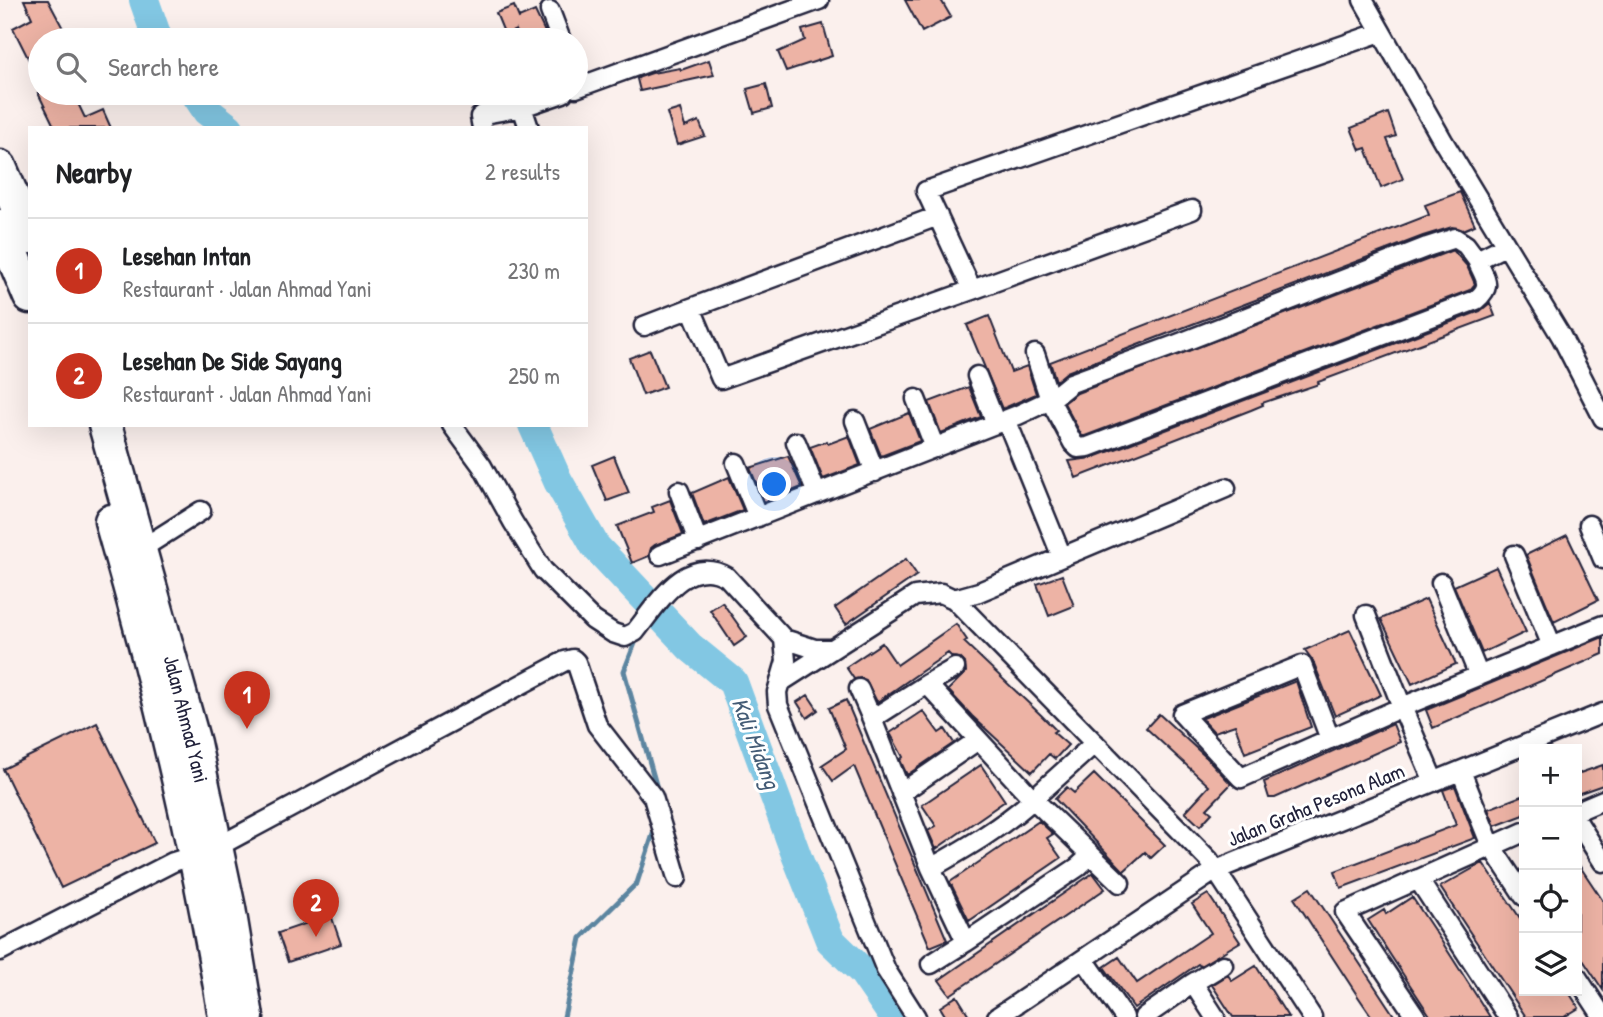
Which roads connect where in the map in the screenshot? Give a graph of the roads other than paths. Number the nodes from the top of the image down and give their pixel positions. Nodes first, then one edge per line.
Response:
1 (819, 0) edge
2 (1363, 0) edge
3 (550, 11) dead end
4 (556, 28) edge
5 (1381, 32) junction
6 (588, 82) edge
7 (527, 105) edge
8 (522, 107) junction
9 (482, 126) edge
10 (528, 126) edge
11 (0, 167) edge
12 (1192, 210) dead end
13 (938, 216) junction
14 (13, 227) edge
15 (1505, 246) junction
16 (1476, 260) junction
17 (28, 289) edge
18 (972, 290) junction
19 (691, 308) junction
20 (644, 326) dead end
21 (1035, 354) dead end
22 (977, 376) dead end
23 (916, 398) dead end
24 (1050, 400) junction
25 (1603, 418) edge
26 (855, 421) dead end
27 (84, 427) edge
28 (106, 427) edge
29 (453, 427) edge
30 (1003, 427) junction
31 (796, 442) dead end
32 (935, 448) junction
33 (736, 463) dead end
34 (875, 471) junction
35 (1226, 488) dead end
36 (679, 491) dead end
37 (817, 494) junction
38 (201, 511) dead end
39 (758, 517) junction
40 (1589, 525) dead end
41 (698, 541) junction
42 (141, 549) junction
43 (660, 555) dead end
44 (1514, 555) dead end
45 (1062, 557) junction
46 (1603, 559) edge
47 (1441, 583) dead end
48 (954, 599) junction
49 (1366, 614) dead end
50 (1603, 625) edge
51 (784, 639) junction
52 (1552, 646) junction
53 (831, 649) junction
54 (955, 668) dead end
55 (1479, 676) junction
56 (781, 682) junction
57 (927, 684) junction
58 (859, 689) dead end
59 (1402, 707) junction
60 (1603, 713) edge
61 (872, 719) junction
62 (1330, 739) junction
63 (978, 740) junction
64 (1095, 743) junction
65 (183, 746) junction
66 (1461, 771) junction
67 (1434, 782) junction
68 (901, 793) junction
69 (1033, 799) junction
70 (1603, 800) edge
71 (1582, 809) edge
72 (1582, 829) edge
73 (1519, 834) edge
74 (1491, 846) junction
75 (206, 851) junction
76 (1091, 855) junction
77 (1603, 862) edge
78 (931, 868) junction
79 (1216, 870) junction
80 (677, 877) dead end
81 (1418, 879) junction
82 (1120, 883) dead end
83 (1519, 888) edge
84 (966, 942) junction
85 (0, 951) edge
86 (1084, 959) junction
87 (931, 964) dead end
88 (1223, 965) dead end
89 (1193, 983) junction
90 (1582, 985) edge
91 (225, 1017) edge
92 (247, 1017) edge
93 (916, 1017) edge
94 (997, 1017) edge
95 (1124, 1017) edge
96 (1144, 1017) edge
97 (1215, 1017) edge
98 (1312, 1017) edge
99 (1416, 1017) edge
100 (1508, 1017) edge
101 (1603, 1017) edge

1 - 6 street
2 - 5 street
3 - 4 street
5 - 13 street
5 - 15 street
7 - 8 street
8 - 9 street
8 - 10 street
11 - 14 highway
12 - 18 street
13 - 18 street
13 - 19 street
14 - 17 highway
15 - 16 street
15 - 25 street
16 - 24 street
16 - 24 street
18 - 19 street
19 - 20 street
21 - 24 street
22 - 30 street
23 - 32 street
24 - 30 street
26 - 34 street
27 - 65 highway
28 - 42 highway, Jalan Ahmad Yani
29 - 51 street
30 - 32 street
30 - 45 street
31 - 37 street
32 - 34 street
33 - 39 street
34 - 37 street
35 - 45 street
36 - 41 street
37 - 39 street
38 - 42 street
39 - 41 street
40 - 46 street
41 - 43 street
42 - 65 highway, Jalan Ahmad Yani
44 - 52 street
45 - 48 street
47 - 55 street
48 - 53 street
48 - 64 street
49 - 59 street, Jalan Graha Pesona Alam
50 - 52 street
51 - 53 street
51 - 56 street
52 - 55 street
53 - 56 street
54 - 57 street
55 - 59 street
56 - 93 street
57 - 61 street
57 - 63 street
58 - 61 street
59 - 62 street
59 - 67 street, Jalan Graha Pesona Alam
60 - 66 street, Jalan Graha Pesona Alam
61 - 68 street
62 - 62 street
63 - 68 street
63 - 69 street
64 - 69 street
64 - 79 street
65 - 75 highway, Jalan Ahmad Yani
66 - 67 street, Jalan Graha Pesona Alam
66 - 74 street
67 - 79 street, Jalan Graha Pesona Alam
68 - 78 street
69 - 76 street
69 - 78 street
70 - 71 street
72 - 77 street
73 - 74 street
74 - 81 street
74 - 83 street
75 - 80 street
75 - 85 street
75 - 91 highway
75 - 92 highway, Jalan Ahmad Yani
76 - 82 street
76 - 84 street
78 - 84 street
79 - 86 street, Jalan Graha Pesona Alam
79 - 98 street
81 - 99 street
81 - 100 street
84 - 87 street
86 - 94 street, Jalan Graha Pesona Alam
86 - 95 street
88 - 89 street
89 - 96 street
89 - 97 street
90 - 101 street

